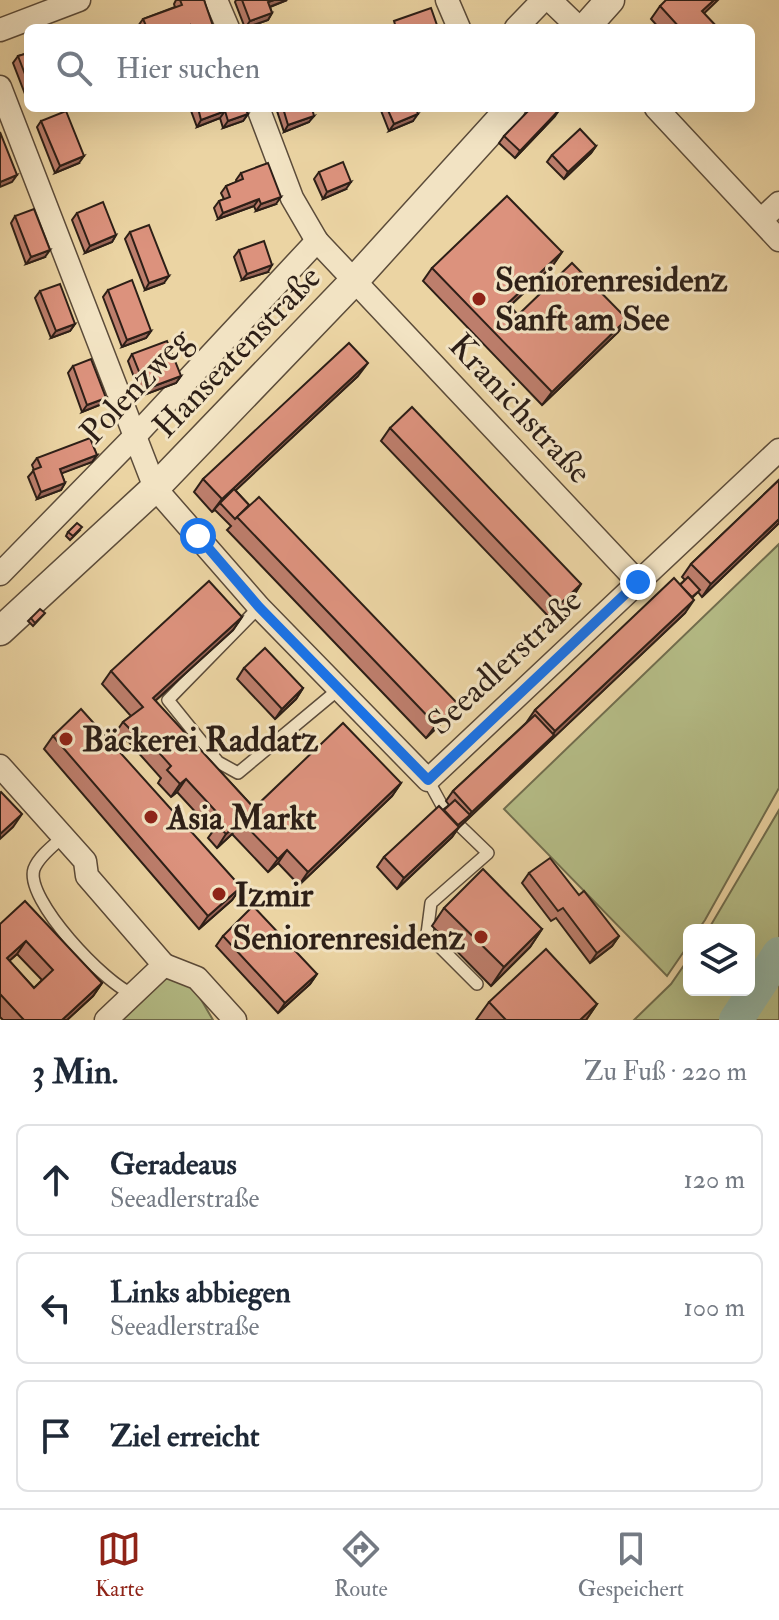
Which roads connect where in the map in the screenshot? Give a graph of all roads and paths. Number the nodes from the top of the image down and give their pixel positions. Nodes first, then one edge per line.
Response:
1 (79, 0) edge
2 (216, 0) edge
3 (447, 0) edge
4 (543, 0) edge
5 (550, 0) edge
6 (610, 0) edge
7 (226, 24) edge
8 (457, 24) edge
9 (520, 24) edge
10 (577, 24) edge
11 (586, 24) edge
12 (0, 30) edge
13 (0, 87) edge
14 (260, 112) edge
15 (507, 112) edge
16 (660, 112) edge
17 (779, 203) edge
18 (761, 220) junction
19 (779, 240) edge
20 (317, 241) junction
21 (354, 281) junction
22 (136, 435) junction
23 (779, 450) edge
24 (155, 488) junction
25 (0, 574) edge
26 (638, 582) junction
27 (259, 607) junction
28 (0, 631) edge
29 (339, 689) junction
30 (0, 766) edge
31 (428, 780) junction
32 (445, 811) edge
33 (460, 826) edge
34 (63, 837) junction
35 (164, 965) junction
36 (477, 984) dead end
37 (134, 994) junction
38 (106, 1020) edge
39 (235, 1020) edge

1 - 12 street
2 - 7 street
3 - 8 street
4 - 9 street
5 - 10 street
6 - 11 street
13 - 22 street
14 - 20 street, Kranichstraße
15 - 21 street, Hanseatenstraße
16 - 18 street
17 - 18 street
18 - 19 street
20 - 21 street, Kranichstraße
20 - 22 street, Polenzweg
21 - 24 street, Hanseatenstraße
21 - 26 street, Kranichstraße
22 - 24 street
22 - 25 street, Polenzweg
23 - 26 street, Seeadlerstraße
24 - 27 street, Seeadlerstraße
24 - 28 street, Hanseatenstraße
26 - 31 street, Seeadlerstraße
27 - 29 street, Seeadlerstraße
27 - 29 lane
29 - 31 street, Seeadlerstraße
30 - 34 street
31 - 32 lane
33 - 36 lane
34 - 35 street
34 - 37 lane
35 - 37 street
35 - 39 street
37 - 38 street

